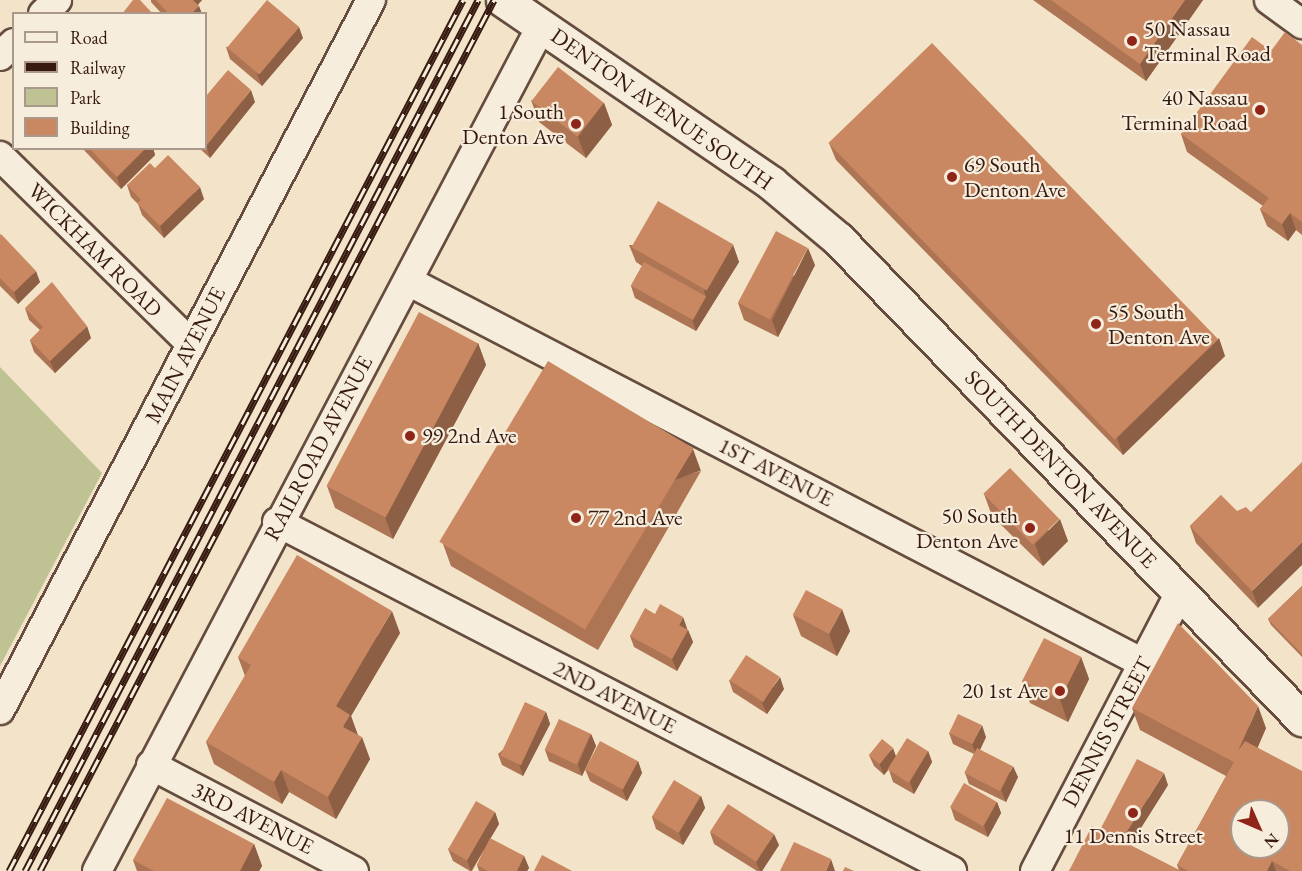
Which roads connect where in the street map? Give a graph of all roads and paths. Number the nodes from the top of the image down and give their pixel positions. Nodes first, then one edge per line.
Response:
1 (57, 0) edge
2 (371, 0) edge
3 (503, 0) edge
4 (1269, 0) edge
5 (45, 12) edge
6 (1302, 24) edge
7 (542, 25) junction
8 (12, 45) edge
9 (0, 56) edge
10 (0, 156) edge
11 (818, 222) joint
12 (408, 281) junction
13 (191, 344) junction
14 (277, 522) junction
15 (1180, 592) junction
16 (1143, 663) junction
17 (0, 710) edge
18 (1302, 719) edge
19 (151, 765) junction
20 (97, 871) edge
21 (354, 871) edge
22 (952, 871) edge
23 (1035, 871) edge

1 - 5 street
2 - 13 street, MAIN AVENUE
3 - 7 street, DENTON AVENUE SOUTH
4 - 6 street
7 - 11 street, DENTON AVENUE SOUTH
7 - 12 street, RAILROAD AVENUE
8 - 9 street
10 - 13 street, WICKHAM ROAD
11 - 15 street, SOUTH DENTON AVENUE
12 - 14 street, RAILROAD AVENUE
12 - 16 street, 1ST AVENUE
13 - 17 street, MAIN AVENUE
14 - 19 street, RAILROAD AVENUE
14 - 22 street, 2ND AVENUE
15 - 16 street, DENNIS STREET
15 - 18 street, SOUTH DENTON AVENUE
16 - 23 street, DENNIS STREET
19 - 20 street, RAILROAD AVENUE
19 - 21 street, 3RD AVENUE

